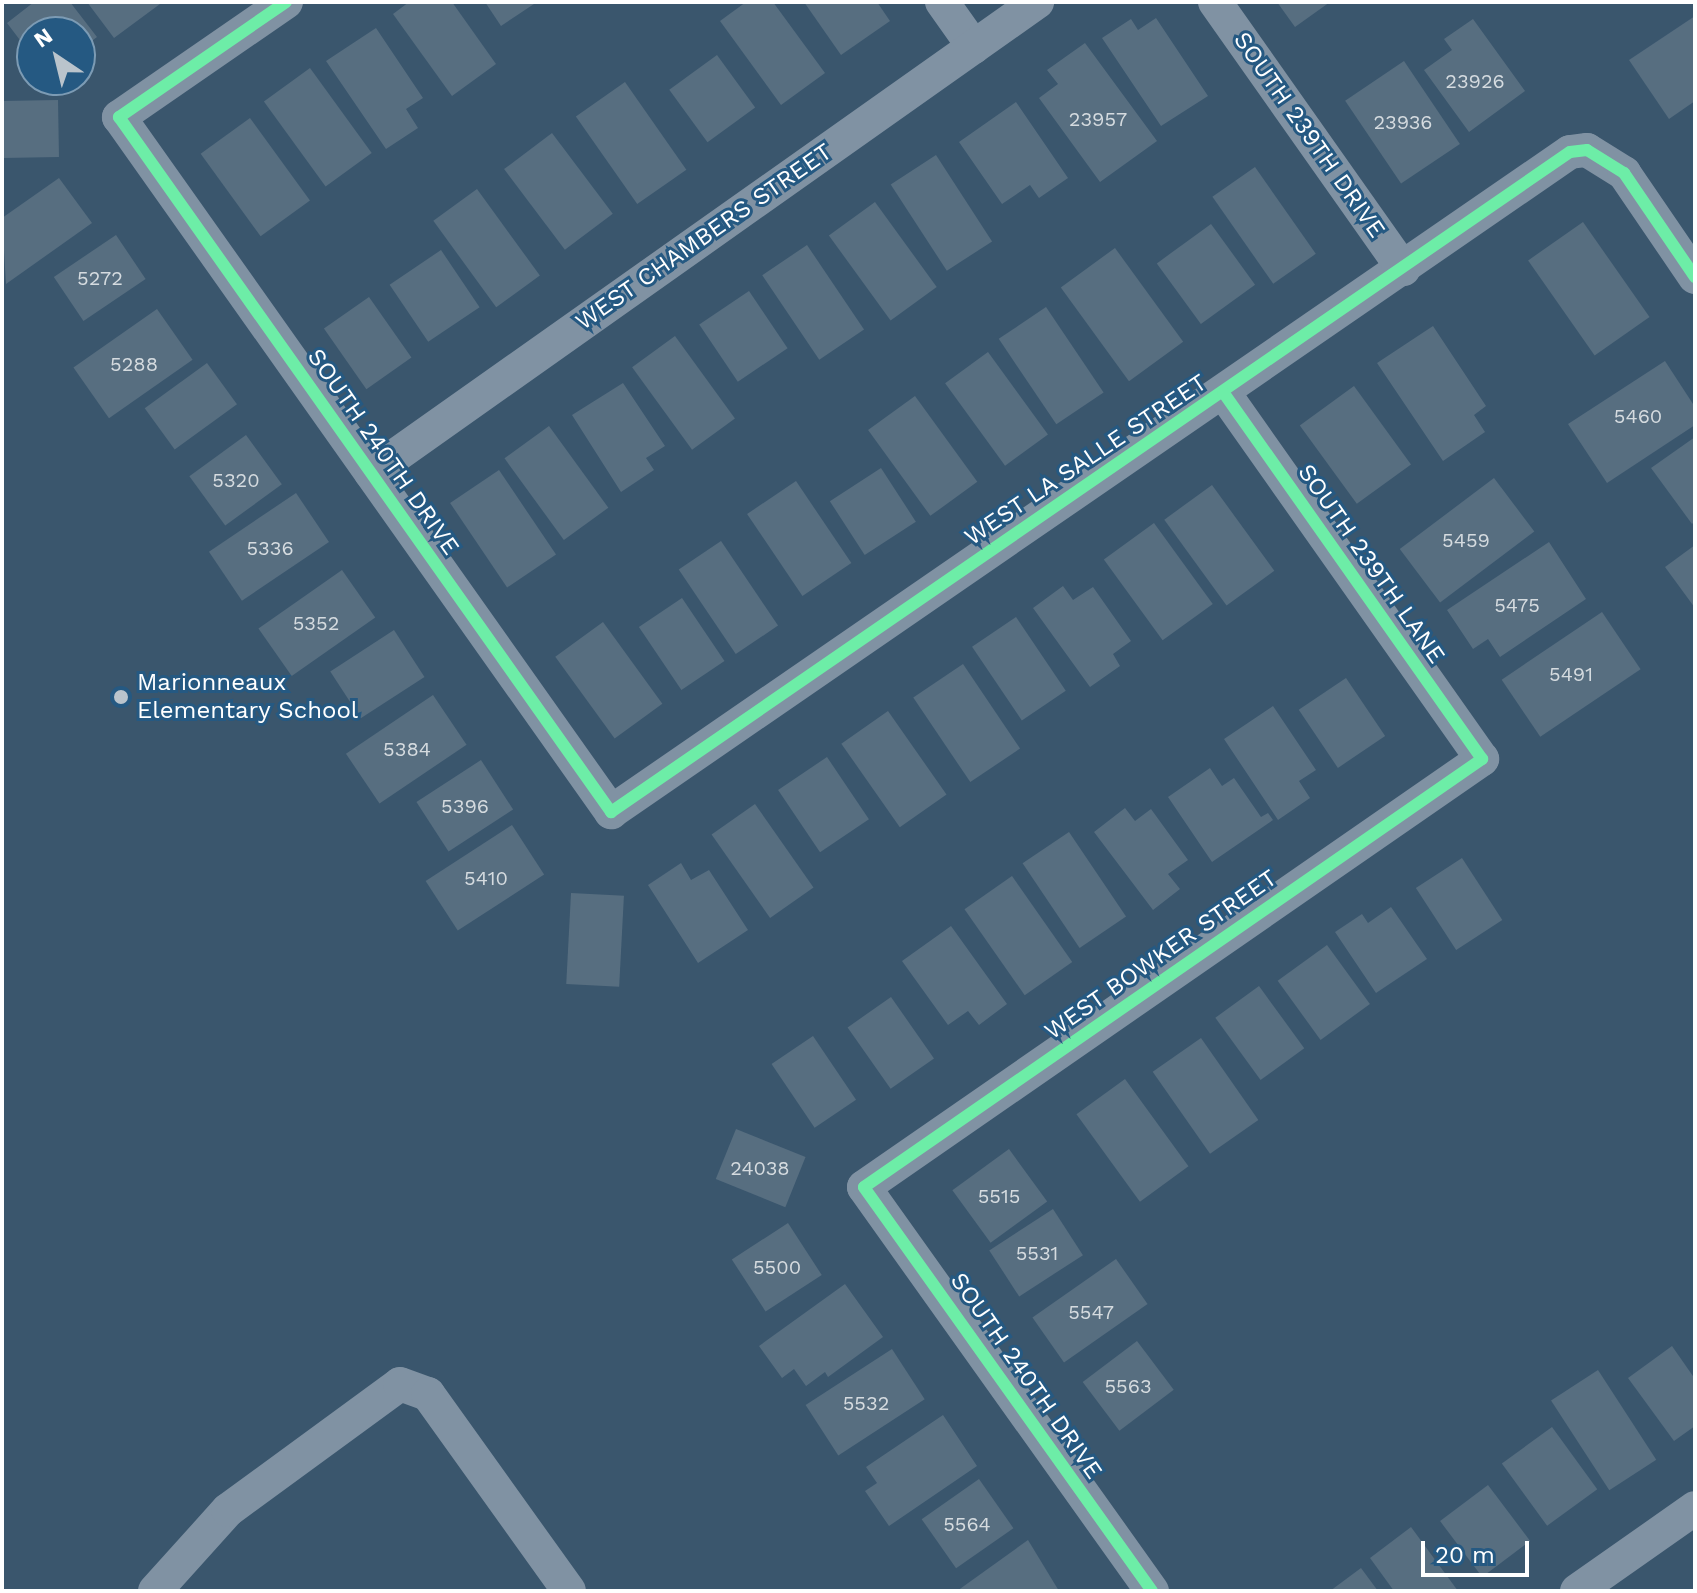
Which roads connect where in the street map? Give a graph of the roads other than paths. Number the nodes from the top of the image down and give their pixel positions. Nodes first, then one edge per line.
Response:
1 (286, 2) edge
2 (942, 2) edge
3 (1037, 2) edge
4 (1215, 2) edge
5 (974, 47) junction
6 (1403, 269) junction
7 (1695, 277) edge
8 (1224, 393) junction
9 (371, 473) junction
10 (1482, 759) joint
11 (611, 812) joint
12 (864, 1187) joint
13 (1695, 1508) edge
14 (155, 1591) edge
15 (569, 1591) edge
16 (1152, 1591) edge
17 (1577, 1591) edge

1 - 9 street, SOUTH 240TH DRIVE
2 - 5 street
3 - 5 street, WEST CHAMBERS STREET
4 - 6 street, SOUTH 239TH DRIVE
5 - 9 street, WEST CHAMBERS STREET
6 - 7 street, WEST LA SALLE STREET
6 - 8 street, WEST LA SALLE STREET
8 - 10 street, SOUTH 239TH LANE
8 - 11 street, WEST LA SALLE STREET
9 - 11 street, SOUTH 240TH DRIVE
10 - 12 street, WEST BOWKER STREET
12 - 16 street, SOUTH 240TH DRIVE
13 - 17 street
14 - 15 street

